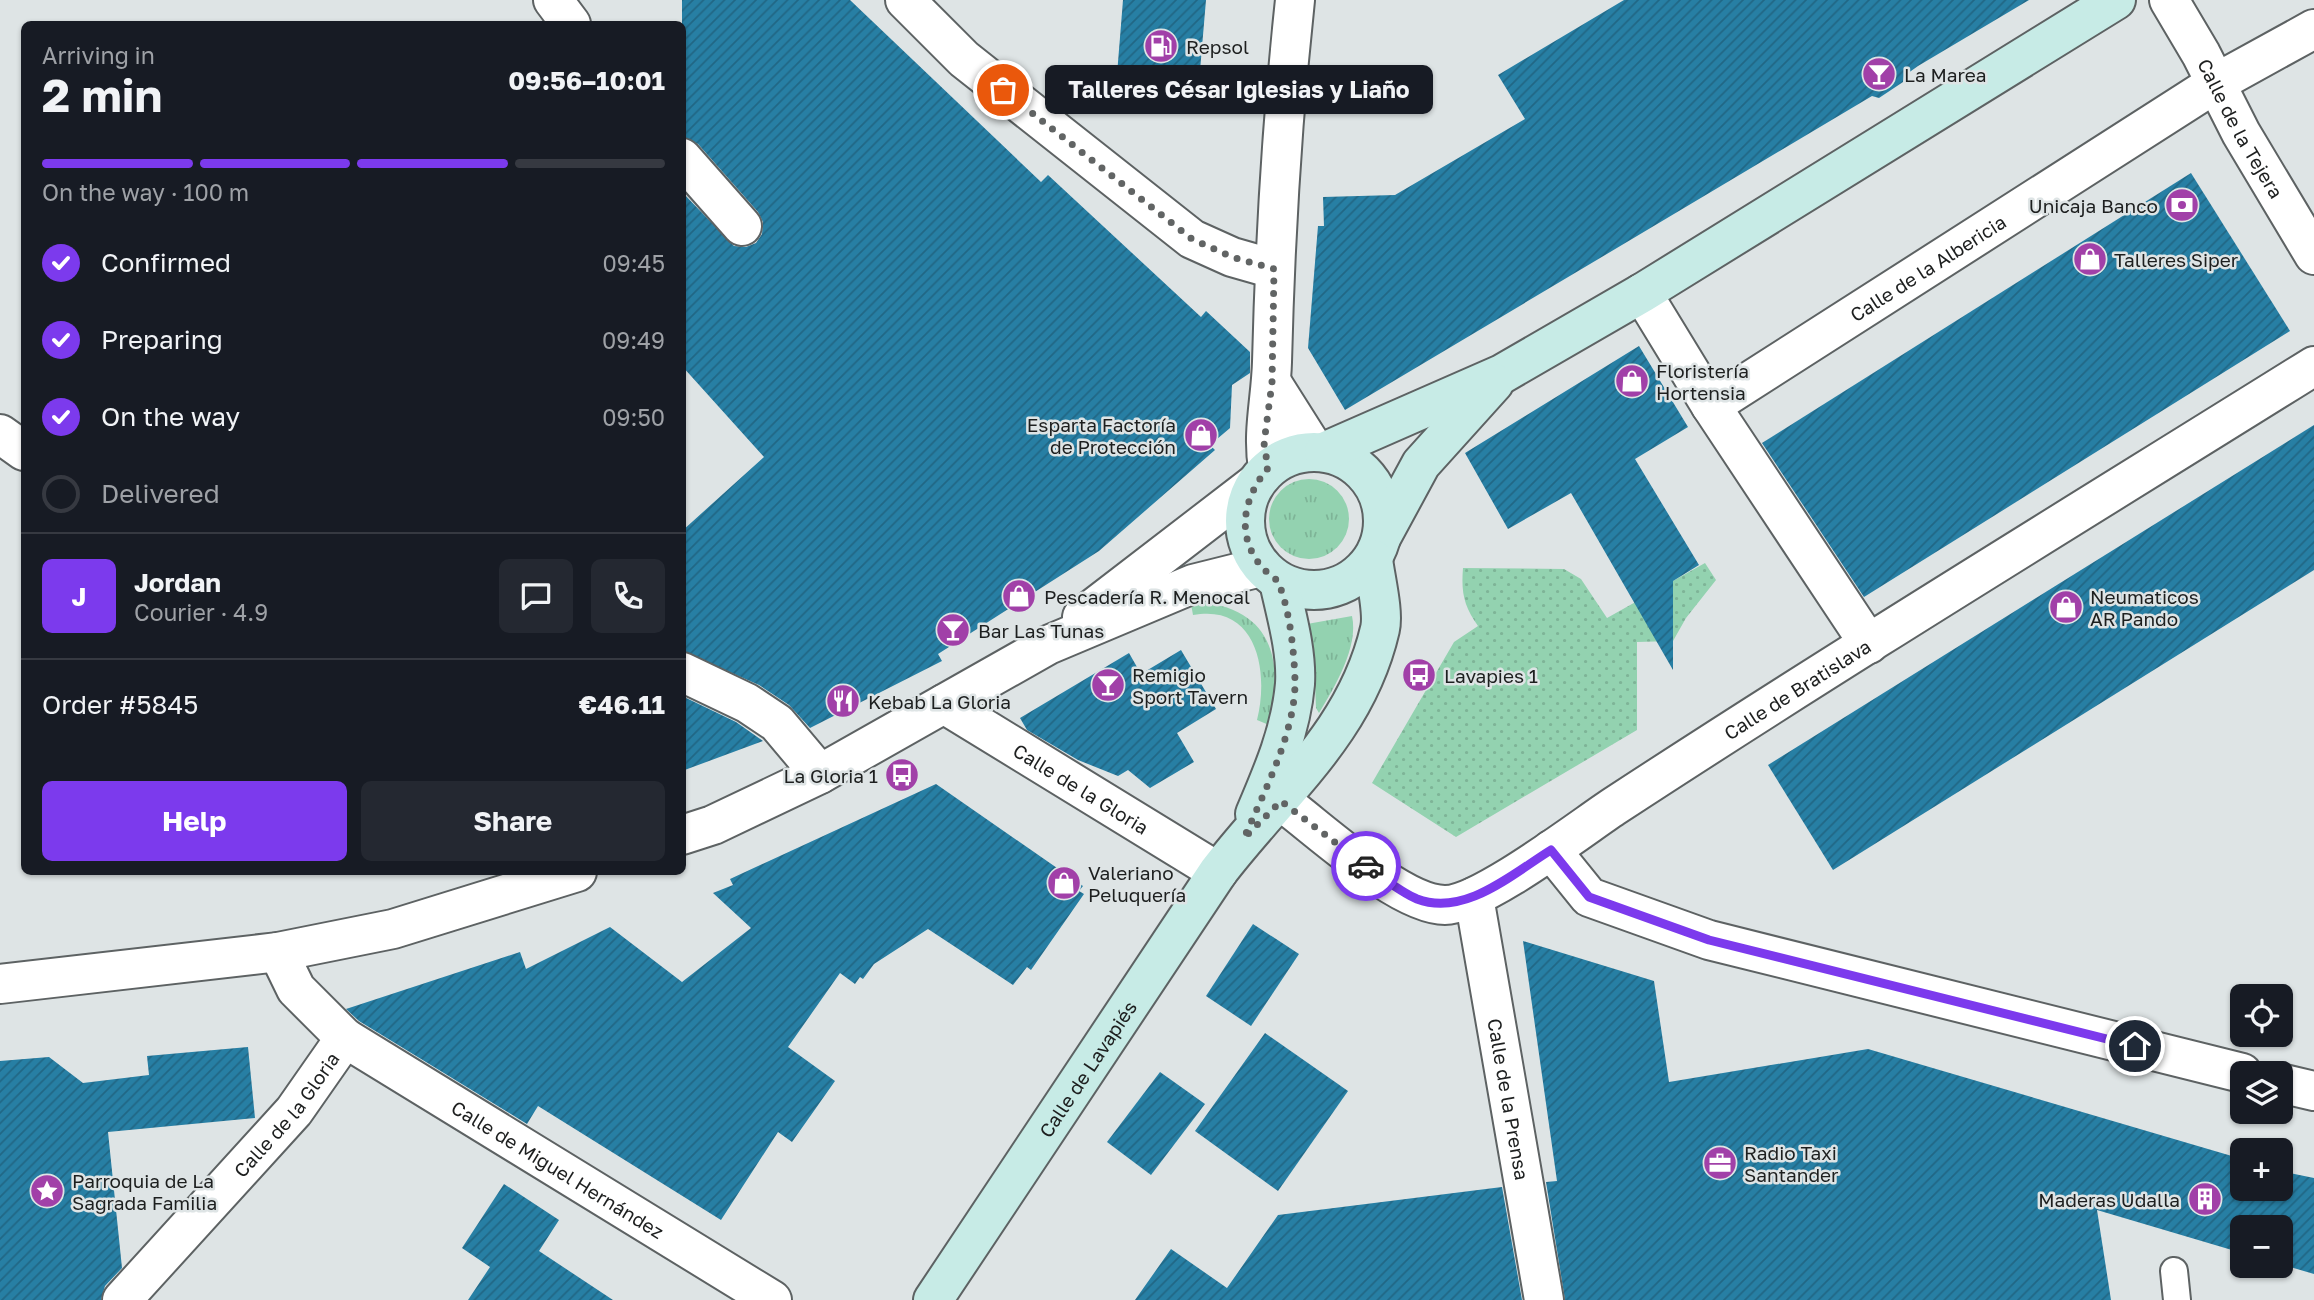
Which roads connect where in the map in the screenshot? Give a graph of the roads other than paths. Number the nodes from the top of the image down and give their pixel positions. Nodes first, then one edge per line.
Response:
1 (553, 0) edge
2 (905, 0) edge
3 (1295, 0) edge
4 (2116, 0) edge
5 (2169, 0) edge
6 (569, 21) edge
7 (2314, 29) edge
8 (2217, 83) junction
9 (686, 163) edge
10 (742, 226) dead end
11 (2314, 255) edge
12 (1274, 269) junction
13 (1642, 293) junction
14 (2314, 366) edge
15 (1502, 374) junction
16 (1272, 383) junction
17 (1711, 406) junction
18 (0, 434) edge
19 (21, 449) edge
20 (1320, 452) junction
21 (0, 463) edge
22 (21, 468) edge
23 (1261, 476) junction
24 (1378, 548) junction
25 (1270, 574) junction
26 (1869, 644) junction
27 (1048, 645) junction
28 (686, 674) edge
29 (944, 704) junction
30 (820, 774) junction
31 (1281, 801) junction
32 (686, 834) edge
33 (1244, 838) junction
34 (1551, 850) junction
35 (1219, 872) junction
36 (556, 875) edge
37 (1474, 897) junction
38 (278, 952) junction
39 (0, 984) edge
40 (345, 1038) junction
41 (2230, 1070) edge
42 (2293, 1086) edge
43 (2314, 1091) edge
44 (2174, 1271) dead end
45 (122, 1300) edge
46 (772, 1300) edge
47 (933, 1300) edge
48 (1544, 1300) edge
49 (2177, 1300) edge

1 - 6 street
2 - 12 street
3 - 12 street
4 - 13 main road
5 - 8 street, Calle de la Tejera
7 - 8 street, Calle de la Albericia
8 - 11 street, Calle de la Tejera
8 - 17 street, Calle de la Albericia
9 - 10 street
12 - 16 street
13 - 15 main road
13 - 17 street
14 - 26 street, Calle de Bratislava
15 - 20 main road
15 - 24 main road
16 - 20 street
16 - 23 street
17 - 26 street
18 - 19 street
20 - 23 main road
20 - 24 main road
21 - 22 street
23 - 25 main road
23 - 27 street
24 - 25 main road
24 - 31 main road, Calle de Lavapiés
25 - 27 street
25 - 33 main road, Calle de Lavapiés
26 - 34 street, Calle de Bratislava
27 - 29 street
28 - 30 street
29 - 30 street
29 - 35 street, Calle de la Gloria
30 - 32 street
31 - 33 main road, Calle de Lavapiés
31 - 37 street, Calle de Bratislava
33 - 35 main road, Calle de Lavapiés
34 - 37 street, Calle de Bratislava
34 - 41 street
35 - 47 main road, Calle de Lavapiés
36 - 38 street
37 - 48 street, Calle de la Prensa
38 - 39 street
38 - 40 street, Calle de la Gloria
40 - 45 street, Calle de la Gloria
40 - 46 street, Calle de Miguel Hernández
42 - 43 street
44 - 49 lane

